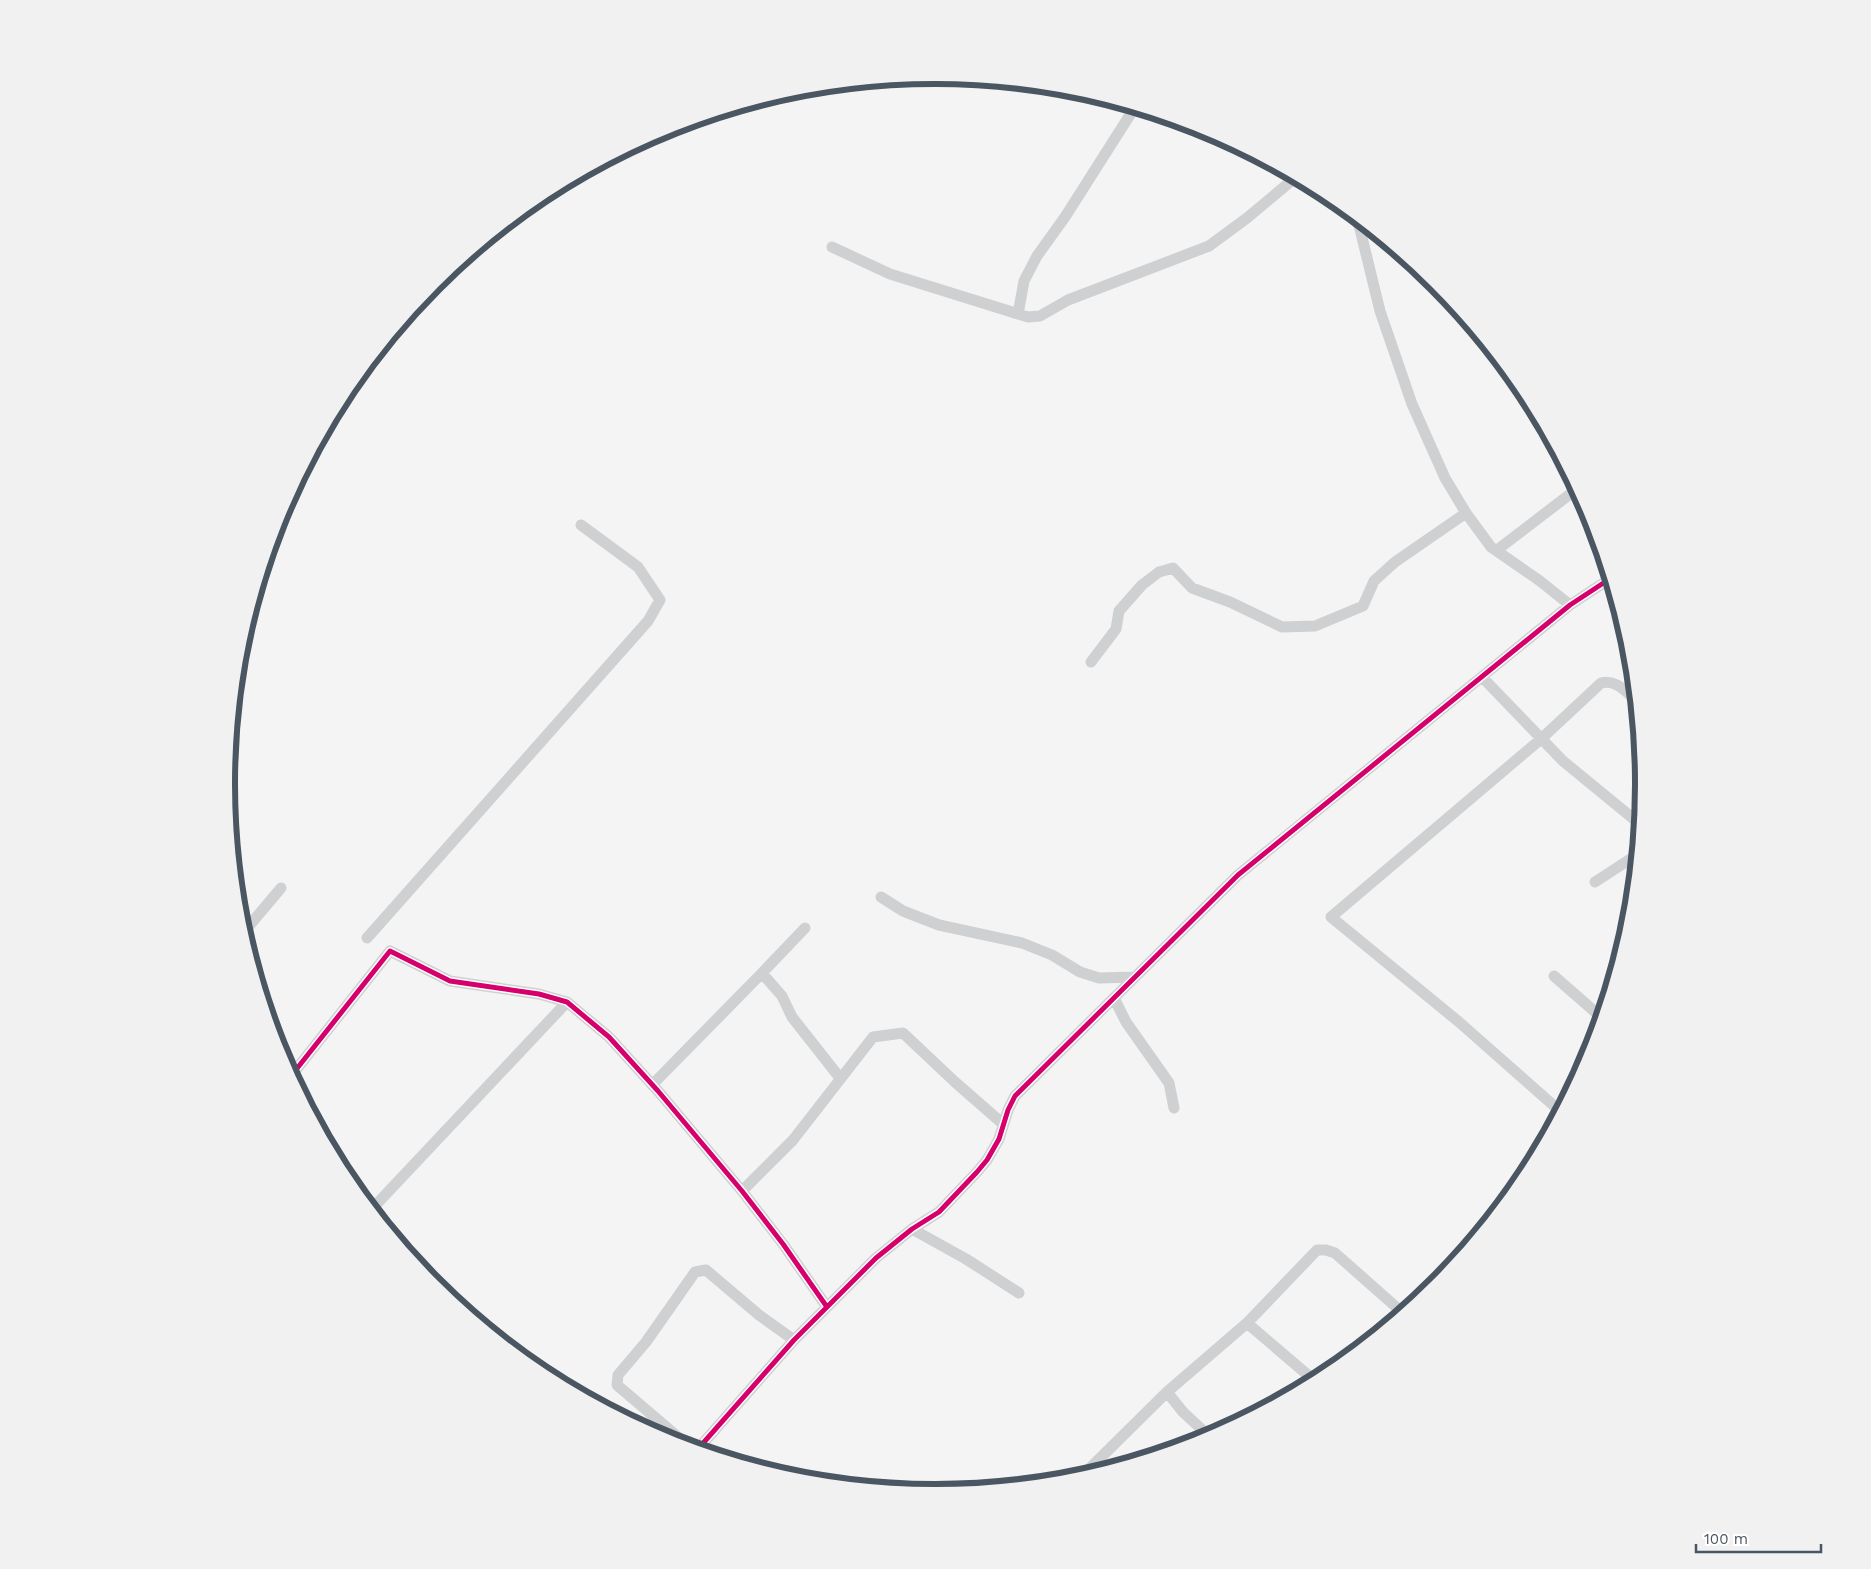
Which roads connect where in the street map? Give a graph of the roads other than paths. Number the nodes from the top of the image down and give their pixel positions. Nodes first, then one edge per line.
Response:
1 (1132, 112) edge
2 (1290, 181) edge
3 (1359, 227) edge
4 (832, 247) dead end
5 (1018, 314) junction
6 (1572, 493) edge
7 (1466, 513) junction
8 (580, 525) dead end
9 (1497, 550) junction
10 (1606, 582) edge
11 (1570, 605) junction
12 (1091, 662) dead end
13 (1482, 677) junction
14 (1630, 696) edge
15 (1541, 739) junction
16 (1635, 820) edge
17 (1632, 858) edge
18 (1595, 882) dead end
19 (281, 888) dead end
20 (881, 897) dead end
21 (249, 926) edge
22 (805, 928) dead end
23 (367, 938) dead end
24 (762, 973) junction
25 (1135, 976) junction
26 (1554, 976) dead end
27 (1114, 998) junction
28 (567, 1002) junction
29 (1597, 1014) edge
30 (295, 1069) edge
31 (840, 1078) junction
32 (652, 1085) junction
33 (1174, 1108) dead end
34 (1556, 1108) edge
35 (1003, 1124) junction
36 (742, 1191) junction
37 (376, 1205) edge
38 (912, 1229) junction
39 (1019, 1293) dead end
40 (827, 1306) junction
41 (1399, 1310) edge
42 (1247, 1323) junction
43 (794, 1340) junction
44 (1310, 1376) edge
45 (1167, 1392) junction
46 (1205, 1432) edge
47 (676, 1435) edge
48 (702, 1445) edge
49 (1099, 1460) junction
50 (1103, 1464) edge
51 (1091, 1467) edge

1 - 5 street
2 - 5 street
3 - 7 street
4 - 5 street
6 - 9 street
7 - 9 street
7 - 12 street
8 - 23 street
9 - 11 street
10 - 11 street
11 - 13 street
13 - 15 street
13 - 25 street
14 - 15 street
15 - 16 street
15 - 34 street
17 - 18 street
19 - 21 street
20 - 25 street
22 - 24 street
24 - 31 street
24 - 32 street
25 - 27 street
26 - 29 street
27 - 33 street
27 - 35 street
28 - 30 street
28 - 32 street
28 - 37 street
31 - 35 street
31 - 36 street
32 - 36 street
35 - 38 street
36 - 40 street
38 - 39 street
38 - 40 street
40 - 43 street
41 - 42 street
42 - 44 street
42 - 45 street
43 - 47 street
43 - 48 street
45 - 46 street
45 - 49 street
49 - 50 street
49 - 51 street

